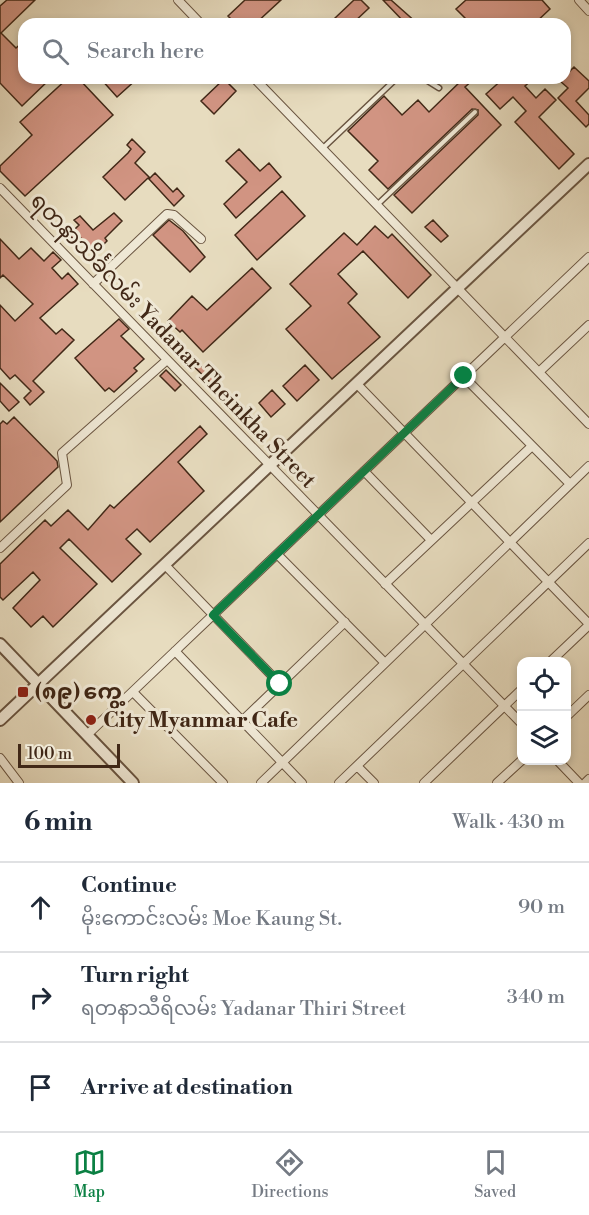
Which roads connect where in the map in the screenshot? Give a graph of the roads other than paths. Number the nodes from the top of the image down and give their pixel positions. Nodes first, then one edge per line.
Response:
1 (178, 0) edge
2 (579, 0) edge
3 (589, 11) edge
4 (195, 18) edge
5 (260, 84) edge
6 (391, 84) edge
7 (433, 84) edge
8 (440, 88) dead end
9 (475, 112) dead end
10 (322, 148) junction
11 (587, 171) edge
12 (0, 188) edge
13 (378, 205) junction
14 (201, 239) dead end
15 (589, 256) edge
16 (93, 284) junction
17 (458, 287) junction
18 (588, 327) edge
19 (505, 336) junction
20 (167, 360) junction
21 (539, 372) junction
22 (464, 376) junction
23 (357, 384) junction
24 (589, 424) edge
25 (404, 433) junction
26 (532, 446) junction
27 (270, 466) junction
28 (589, 466) edge
29 (364, 471) junction
30 (570, 484) junction
31 (471, 502) junction
32 (318, 515) junction
33 (431, 540) junction
34 (510, 542) junction
35 (589, 543) edge
36 (0, 548) edge
37 (277, 554) junction
38 (165, 565) junction
39 (548, 582) junction
40 (385, 584) junction
41 (213, 615) junction
42 (345, 622) junction
43 (589, 624) edge
44 (425, 625) junction
45 (0, 644) edge
46 (175, 651) junction
47 (555, 657) edge
48 (385, 663) junction
49 (462, 664) junction
50 (280, 684) junction
51 (39, 686) junction
52 (133, 692) junction
53 (517, 694) edge
54 (589, 695) edge
55 (504, 706) junction
56 (571, 713) edge
57 (517, 719) edge
58 (0, 720) edge
59 (242, 721) junction
60 (87, 735) junction
61 (0, 758) edge
62 (282, 763) junction
63 (517, 765) edge
64 (562, 765) edge
65 (357, 766) junction
66 (589, 779) edge
67 (19, 783) edge
68 (133, 783) edge
69 (223, 783) edge
70 (261, 783) edge
71 (302, 783) edge
72 (339, 783) edge
73 (374, 783) edge
74 (423, 783) edge
75 (497, 783) edge
76 (579, 783) edge
77 (585, 783) edge

1 - 4 street
2 - 3 street
5 - 10 street
6 - 10 lane
7 - 8 lane
9 - 13 lane
10 - 13 street
11 - 17 street
12 - 16 street, ရတနာသိင်္ခလမ်း Yadanar Theinkha Street
13 - 17 street
14 - 16 street
15 - 19 street
16 - 20 street, ရတနာသိင်္ခလမ်း Yadanar Theinkha Street
17 - 19 street
17 - 23 street
18 - 21 street
19 - 21 street
19 - 22 street
20 - 27 street, ရတနာသိင်္ခလမ်း Yadanar Theinkha Street
20 - 36 street
21 - 24 street
22 - 25 street
22 - 26 street
23 - 25 street
23 - 27 street
25 - 29 street
25 - 31 street
26 - 30 street
26 - 31 street
27 - 32 street, ရတနာသိင်္ခလမ်း Yadanar Theinkha Street
27 - 38 street
28 - 30 street
29 - 32 street
29 - 33 street
30 - 34 street
31 - 33 street
31 - 34 street
32 - 37 street
32 - 40 street, ရတနာသိင်္ခလမ်း Yadanar Theinkha Street
33 - 40 street
34 - 39 street
34 - 44 street
35 - 39 street
37 - 41 street
37 - 42 street
38 - 41 street
38 - 51 street
39 - 43 street
39 - 49 street
40 - 44 street, ရတနာသိင်္ခလမ်း Yadanar Theinkha Street
41 - 46 street
41 - 50 street
42 - 48 street
42 - 50 street
43 - 47 street
44 - 48 street
44 - 49 street, ရတနာသိင်္ခလမ်း Yadanar Theinkha Street
45 - 51 street
46 - 52 street
46 - 59 street
48 - 62 street
49 - 55 street, ရတနာသိင်္ခလမ်း Yadanar Theinkha Street
49 - 65 street
50 - 59 street
51 - 58 street
51 - 60 street
52 - 60 street
52 - 69 street
53 - 55 street
54 - 56 street
55 - 57 street, ရတနာသိင်္ခလမ်း Yadanar Theinkha Street
55 - 74 street
59 - 62 street
60 - 68 street
61 - 67 street
62 - 70 street
62 - 71 street
63 - 75 street
64 - 76 street
65 - 72 street
65 - 73 street
66 - 77 street

